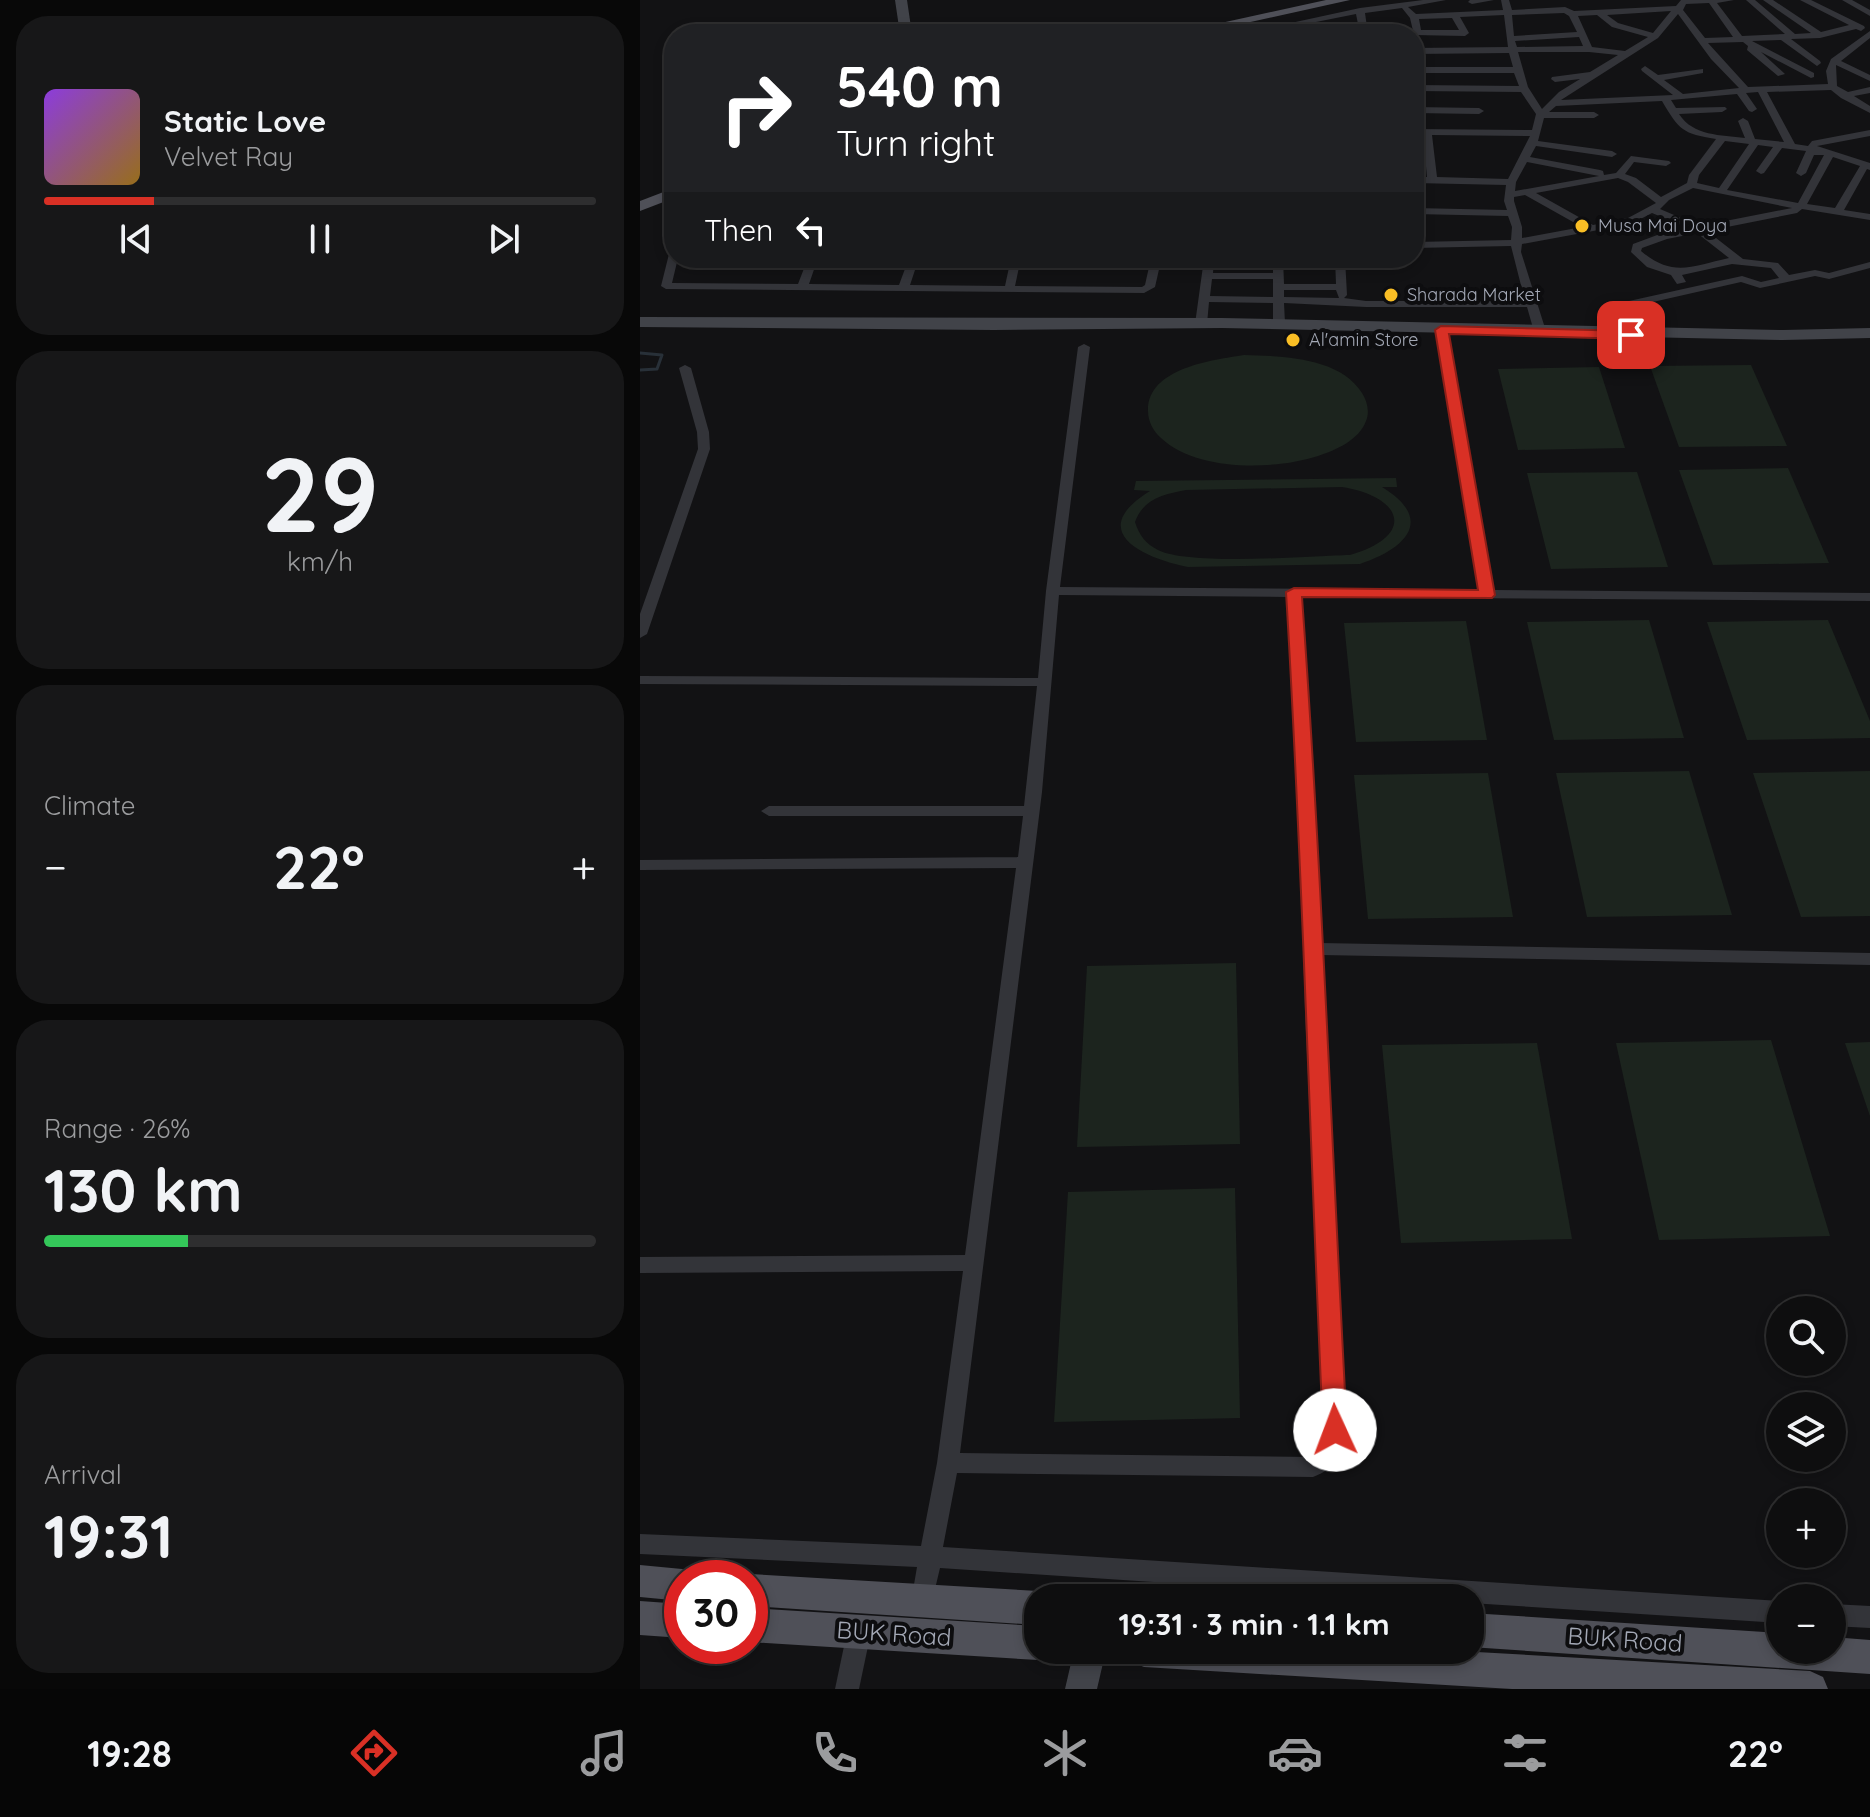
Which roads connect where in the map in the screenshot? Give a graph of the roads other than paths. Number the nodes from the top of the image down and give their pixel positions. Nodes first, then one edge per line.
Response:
1 (901, 0) edge
2 (1323, 0) edge
3 (1344, 0) edge
4 (1442, 0) edge
5 (1490, 0) edge
6 (1505, 0) edge
7 (1550, 0) edge
8 (1730, 0) edge
9 (1750, 0) edge
10 (1767, 0) edge
11 (1804, 0) edge
12 (1846, 0) edge
13 (1471, 1) edge
14 (1711, 1) edge
15 (1577, 2) edge
16 (1683, 5) edge
17 (1405, 7) junction
18 (1360, 11) junction
19 (1567, 11) junction
20 (1276, 12) junction
21 (1507, 12) junction
22 (1599, 13) junction
23 (1870, 13) edge
24 (1477, 14) junction
25 (1455, 16) junction
26 (1414, 17) junction
27 (1310, 21) junction
28 (905, 24) edge
29 (1213, 24) edge
30 (1217, 24) edge
31 (1280, 24) edge
32 (1301, 24) edge
33 (1311, 24) edge
34 (1362, 24) edge
35 (1410, 24) edge
36 (1414, 24) edge
37 (1856, 26) junction
38 (1870, 31) edge
39 (1424, 34) edge
40 (1510, 34) junction
41 (1820, 35) junction
42 (1655, 36) junction
43 (1584, 37) junction
44 (1788, 37) junction
45 (1742, 40) junction
46 (1704, 41) junction
47 (1853, 45) junction
48 (1638, 47) junction
49 (1424, 49) edge
50 (1514, 51) junction
51 (1870, 51) edge
52 (1624, 53) junction
53 (1834, 61) junction
54 (1817, 63) dead end
55 (1645, 69) dead end
56 (1424, 70) edge
57 (1520, 70) junction
58 (1700, 71) dead end
59 (1868, 71) edge
60 (1781, 74) dead end
61 (1592, 75) junction
62 (1811, 75) dead end
63 (1657, 78) junction
64 (1555, 79) dead end
65 (1833, 87) junction
66 (1424, 88) edge
67 (1526, 89) junction
68 (1618, 89) dead end
69 (1761, 89) junction
70 (1477, 90) junction
71 (1870, 90) edge
72 (1743, 91) junction
73 (1680, 96) junction
74 (1844, 96) junction
75 (1665, 98) junction
76 (1638, 101) junction
77 (1552, 103) junction
78 (1722, 109) dead end
79 (1752, 109) dead end
80 (1424, 110) edge
81 (1870, 110) edge
82 (1479, 111) junction
83 (1673, 111) junction
84 (1541, 114) junction
85 (1594, 115) dead end
86 (1743, 121) dead end
87 (1427, 132) joint
88 (1484, 133) junction
89 (1870, 133) edge
90 (1723, 137) junction
91 (1534, 138) junction
92 (1754, 142) junction
93 (1778, 146) junction
94 (1792, 148) junction
95 (1813, 152) junction
96 (1612, 154) dead end
97 (1829, 155) junction
98 (1524, 159) junction
99 (1666, 163) dead end
100 (1868, 166) edge
101 (1761, 171) dead end
102 (1801, 173) dead end
103 (1614, 174) junction
104 (1424, 180) edge
105 (1432, 180) junction
106 (1511, 182) junction
107 (1692, 185) junction
108 (1721, 192) junction
109 (1529, 193) junction
110 (1509, 195) junction
111 (664, 197) edge
112 (1662, 202) junction
113 (664, 204) edge
114 (640, 206) edge
115 (1801, 206) junction
116 (1814, 207) junction
117 (1651, 209) junction
118 (1839, 210) junction
119 (1424, 211) edge
120 (640, 213) edge
121 (1511, 213) junction
122 (1870, 217) edge
123 (1590, 227) junction
124 (1699, 229) junction
125 (1516, 243) junction
126 (1424, 245) edge
127 (1739, 261) junction
128 (1870, 265) edge
129 (670, 268) edge
130 (809, 268) edge
131 (910, 268) edge
132 (1014, 268) edge
133 (1154, 268) edge
134 (1207, 268) edge
135 (1278, 268) edge
136 (1341, 268) edge
137 (1675, 273) junction
138 (1206, 276) junction
139 (1787, 280) junction
140 (1279, 281) junction
141 (1342, 287) junction
142 (802, 288) junction
143 (903, 289) junction
144 (1009, 290) junction
145 (1686, 290) junction
146 (1203, 299) junction
147 (1280, 300) junction
148 (1342, 301) junction
149 (1533, 304) junction
150 (640, 322) edge
151 (1279, 323) junction
152 (1201, 324) junction
153 (1539, 328) junction
154 (1441, 330) junction
155 (1629, 331) junction
156 (1870, 336) edge
157 (1084, 347) dead end
158 (685, 368) dead end
159 (1053, 591) junction
160 (1294, 592) junction
161 (1487, 595) junction
162 (1870, 597) edge
163 (640, 634) edge
164 (640, 680) edge
165 (1044, 682) junction
166 (769, 811) dead end
167 (1031, 811) junction
168 (1023, 862) junction
169 (640, 865) edge
170 (1312, 949) junction
171 (1870, 959) edge
172 (974, 1263) junction
173 (640, 1265) edge
174 (948, 1463) junction
175 (640, 1544) edge
176 (930, 1557) junction
177 (640, 1581) edge
178 (664, 1583) edge
179 (768, 1591) edge
180 (922, 1599) junction
181 (1024, 1607) edge
182 (1766, 1611) edge
183 (1846, 1616) edge
184 (1870, 1617) edge
185 (640, 1618) edge
186 (664, 1620) edge
187 (768, 1626) edge
188 (1484, 1631) edge
189 (859, 1632) junction
190 (915, 1635) junction
191 (1024, 1642) edge
192 (1766, 1649) edge
193 (1846, 1655) edge
194 (1870, 1657) edge
195 (1087, 1664) edge
196 (1383, 1664) edge
197 (847, 1689) edge
198 (1081, 1689) edge
199 (1810, 1689) edge

1 - 28 street
2 - 29 main road
3 - 20 main road
4 - 17 street
5 - 13 street
6 - 21 street
7 - 19 street
8 - 14 street
9 - 44 street
10 - 41 street
11 - 37 street
12 - 23 street
13 - 24 street
14 - 16 street
14 - 45 street
15 - 19 street
16 - 22 street
16 - 42 street
16 - 46 street
17 - 18 street
17 - 26 street
17 - 35 street
18 - 27 street
18 - 34 street
19 - 21 street
19 - 22 street
19 - 43 street
20 - 30 main road
20 - 31 street
21 - 24 street
21 - 40 street
22 - 42 street
24 - 25 street
25 - 26 street
25 - 39 street
26 - 36 street
27 - 32 street
27 - 33 street
37 - 38 street
37 - 41 street
38 - 47 street
40 - 43 street
40 - 50 street
41 - 44 street
42 - 48 street
43 - 48 street
43 - 50 street
43 - 52 street
44 - 45 street
44 - 54 street
45 - 46 street
45 - 60 street
45 - 62 street
46 - 72 street
47 - 51 street
47 - 53 street
48 - 52 street
49 - 50 street
50 - 57 street
52 - 61 street
53 - 59 street
53 - 65 street
55 - 63 street
56 - 57 street
57 - 67 street
58 - 63 street
61 - 64 street
61 - 77 street
63 - 73 street
65 - 69 street
65 - 74 street
66 - 70 street
67 - 70 street
67 - 84 street
68 - 76 street
69 - 72 street
69 - 94 street
70 - 82 street
71 - 74 street
72 - 73 street
72 - 79 street
73 - 75 street
74 - 81 street
75 - 76 street
75 - 83 street
76 - 77 street
77 - 84 street
78 - 83 street
80 - 82 street
82 - 88 street
83 - 90 street
84 - 85 street
84 - 91 street
86 - 92 street
87 - 88 street
87 - 105 street
88 - 91 street
89 - 95 street
90 - 92 street
90 - 107 street
91 - 96 street
91 - 98 street
92 - 93 street
92 - 108 street
93 - 94 street
93 - 101 street
94 - 95 street
95 - 97 street
95 - 102 street
97 - 100 street
97 - 115 street
98 - 103 street
98 - 106 street
99 - 103 street
100 - 118 street
103 - 109 street
103 - 112 street
104 - 105 street
105 - 106 street
106 - 110 street
107 - 108 street
107 - 112 street
108 - 115 street
109 - 110 street
109 - 123 street
110 - 121 street
111 - 114 main road
112 - 117 street
113 - 120 main road
115 - 116 street
116 - 118 street
116 - 124 street
117 - 123 street
117 - 124 street
118 - 122 street
119 - 121 street
121 - 125 street
123 - 125 street
124 - 127 street
124 - 137 street
125 - 126 street
125 - 149 street
127 - 137 street
127 - 139 street
128 - 139 street
129 - 142 street
130 - 142 street
131 - 143 street
132 - 144 street
133 - 144 street
134 - 138 street
135 - 140 street
136 - 141 street
137 - 145 street
138 - 140 street
138 - 146 street
139 - 145 street
140 - 141 street
140 - 147 street
141 - 148 street
142 - 143 street
143 - 144 street
145 - 155 street
146 - 147 street
146 - 152 street
147 - 148 street
147 - 151 street
148 - 149 street
149 - 153 street
150 - 152 street
151 - 152 street
151 - 153 street
152 - 154 street
153 - 155 street
154 - 156 street
154 - 161 street
155 - 156 street
157 - 159 street
158 - 163 street
159 - 160 street
159 - 165 street
160 - 161 street
160 - 170 street
161 - 162 street
164 - 165 street
165 - 167 street
166 - 167 street
167 - 168 street
168 - 169 street
168 - 172 street
170 - 171 street
170 - 174 street
172 - 173 street
172 - 174 street
174 - 176 street
175 - 176 street
176 - 180 street
176 - 182 street
177 - 178 main road
179 - 180 main road, BUK Road
180 - 181 main road, BUK Road
180 - 190 street
183 - 184 street
185 - 186 main road
187 - 189 main road, BUK Road
188 - 192 main road, BUK Road
189 - 190 main road, BUK Road
189 - 197 street
190 - 191 main road, BUK Road
193 - 194 main road, BUK Road
195 - 198 street
196 - 199 main road, BUK Road

